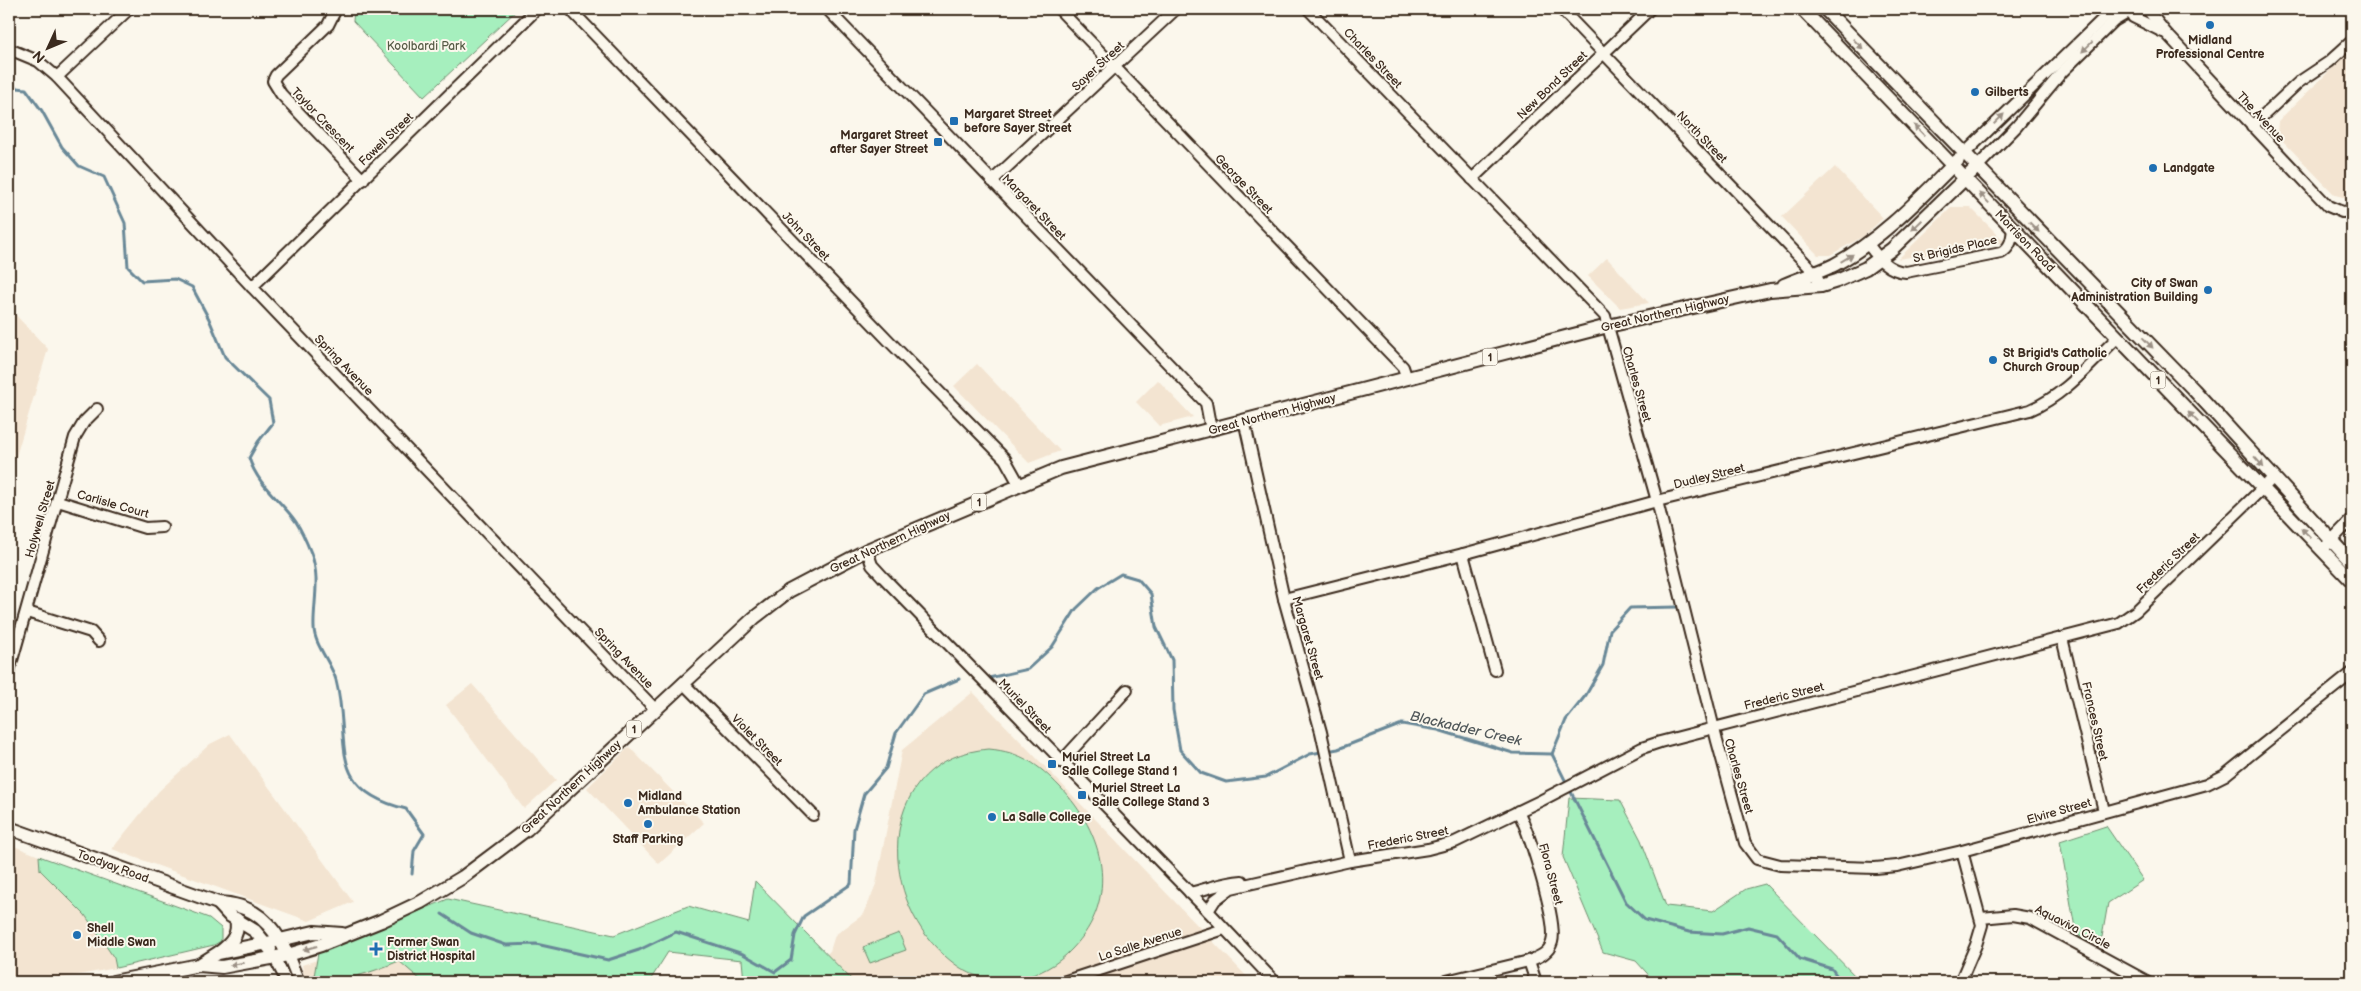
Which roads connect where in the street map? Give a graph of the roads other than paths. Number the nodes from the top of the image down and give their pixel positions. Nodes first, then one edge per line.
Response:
1 (129, 9) edge
2 (336, 9) edge
3 (537, 9) edge
4 (570, 9) edge
5 (827, 9) edge
6 (1059, 9) edge
7 (1176, 9) edge
8 (1308, 9) edge
9 (1561, 9) edge
10 (1650, 9) edge
11 (1802, 9) edge
12 (1824, 9) edge
13 (2142, 9) edge
14 (2147, 9) edge
15 (2121, 12) edge
16 (2166, 33) junction
17 (2352, 41) edge
18 (9, 49) edge
19 (1604, 54) junction
20 (1116, 68) junction
21 (57, 77) junction
22 (2252, 126) junction
23 (1964, 154) junction
24 (1953, 166) junction
25 (1977, 167) junction
26 (1472, 179) junction
27 (1965, 179) junction
28 (363, 180) junction
29 (992, 181) junction
30 (2347, 212) edge
31 (2013, 228) junction
32 (1868, 244) junction
33 (1879, 259) junction
34 (1814, 273) junction
35 (1821, 286) junction
36 (252, 287) junction
37 (1770, 290) junction
38 (1608, 326) junction
39 (2117, 338) junction
40 (1407, 379) junction
41 (96, 409) dead end
42 (1244, 420) junction
43 (1211, 430) junction
44 (2273, 478) junction
45 (1019, 484) junction
46 (2262, 489) junction
47 (58, 501) junction
48 (1657, 501) junction
49 (2352, 519) edge
50 (162, 527) dead end
51 (2327, 545) junction
52 (867, 550) junction
53 (1462, 554) junction
54 (2352, 563) edge
55 (2352, 581) edge
56 (1284, 599) junction
57 (27, 612) junction
58 (2062, 638) junction
59 (99, 640) dead end
60 (1495, 670) dead end
61 (9, 671) edge
62 (2352, 673) edge
63 (683, 683) junction
64 (1127, 690) dead end
65 (655, 709) junction
66 (1713, 728) junction
67 (1061, 762) junction
68 (1518, 811) junction
69 (2104, 811) junction
70 (813, 815) dead end
71 (9, 828) edge
72 (1745, 842) joint
73 (1962, 851) junction
74 (1350, 861) junction
75 (1263, 880) junction
76 (1190, 893) junction
77 (218, 903) junction
78 (1208, 911) junction
79 (1981, 918) junction
80 (236, 920) junction
81 (1224, 929) junction
82 (345, 934) junction
83 (280, 940) junction
84 (266, 942) junction
85 (218, 953) junction
86 (288, 955) junction
87 (274, 957) junction
88 (1529, 961) junction
89 (199, 965) junction
90 (113, 982) edge
91 (287, 982) edge
92 (299, 982) edge
93 (1063, 982) edge
94 (1275, 982) edge
95 (1442, 982) edge
96 (1536, 982) edge
97 (1960, 982) edge
98 (2148, 982) edge

1 - 21 street
2 - 28 street, Taylor Crescent
3 - 28 street, Fawell Street
4 - 45 street, John Street
5 - 29 street, Margaret Street
6 - 20 street, George Street
7 - 20 street, Sayer Street
8 - 26 street, Charles Street
9 - 19 street, North Street
10 - 19 street, New Bond Street
24 -> 11 main road, Morrison Road
12 -> 23 main road, Morrison Road
13 - 15 street
14 - 16 street, The Avenue
15 - 16 street, The Avenue
23 -> 15 street
15 -> 25 street
16 - 22 street, The Avenue
17 - 22 street
18 - 21 street, Spring Avenue
19 - 26 street, New Bond Street
19 - 34 street, North Street
20 - 29 street, Sayer Street
20 - 40 street, George Street
21 - 36 street, Spring Avenue
22 - 30 street, The Avenue
23 - 24 main road, Great Northern Highway / 1
23 - 25 main road, Morrison Road / 1
24 - 27 main road, Morrison Road / 1
24 - 32 main road, Great Northern Highway / 1
25 - 27 main road, Great Northern Highway
25 -> 44 main road, Morrison Road / 1
26 - 38 street, Charles Street
31 -> 27 main road, Morrison Road / 1
27 -> 33 main road, Great Northern Highway / 1
28 - 36 street, Fawell Street
29 - 43 street, Margaret Street
31 - 33 street, St Brigids Place
31 - 39 main road, Morrison Road / 1
32 - 33 street, St Brigids Place
34 -> 32 main road, Great Northern Highway / 1
33 - 35 main road, Great Northern Highway / 1
34 - 35 street, North Street
34 - 37 main road, Great Northern Highway / 1
35 - 37 main road, Great Northern Highway / 1
36 - 65 street, Spring Avenue
37 - 38 main road, Great Northern Highway / 1
38 - 40 main road, Great Northern Highway / 1
38 - 48 street, Charles Street
46 -> 39 main road, Morrison Road / 1
39 - 48 street, Dudley Street
40 - 42 main road, Great Northern Highway / 1
41 - 47 street, Holywell Street
42 - 43 main road, Great Northern Highway / 1
42 - 56 street, Margaret Street
43 - 45 main road, Great Northern Highway / 1
44 - 46 street, Frederic Street
44 - 51 main road, Morrison Road / 1
45 - 52 main road, Great Northern Highway / 1
51 -> 46 main road, Morrison Road / 1
46 - 58 street, Frederic Street
47 - 50 street, Carlisle Court
47 - 57 street, Holywell Street
48 - 53 street, Dudley Street
48 - 66 street, Charles Street
49 - 51 street
51 - 54 main road, Morrison Road / 1
51 - 55 main road, Morrison Road / 1
52 - 63 main road, Great Northern Highway / 1
52 - 67 street, Muriel Street
53 - 56 street, Dudley Street
53 - 60 street
56 - 74 street, Margaret Street
57 - 59 street
57 - 61 street, Holywell Street
58 - 66 street, Frederic Street
58 - 69 street, Frances Street
62 - 69 street, Elvire Street
63 - 65 main road, Great Northern Highway / 1
63 - 70 street, Violet Street
64 - 67 street
65 - 82 main road, Great Northern Highway / 1
66 - 68 street, Frederic Street
66 - 72 street, Charles Street
67 - 76 street, Muriel Street
68 - 74 street, Frederic Street
68 - 88 street, Flora Street
69 - 73 street, Elvire Street
71 - 77 main road, Toodyay Road
72 - 73 street, Elvire Street
73 - 79 street
74 - 75 street, Frederic Street
75 - 76 street, Frederic Street
75 - 78 street, Frederic Street
76 - 78 street, Muriel Street
77 - 80 main road, Toodyay Road
77 - 83 main road, Toodyay Road
78 - 81 street, Muriel Street
79 - 97 street
79 - 98 street, Aquaviva Circle
80 - 84 main road, Toodyay Road
80 - 85 main road
81 - 93 street, La Salle Avenue
81 - 94 street, Muriel Street
82 - 83 main road, Great Northern Highway / 1
82 -> 86 main road, Great Northern Highway / 1
83 - 84 main road, Great Northern Highway / 1
83 - 86 main road, Toodyay Road
84 - 85 main road, Great Northern Highway / 1
84 - 87 main road, Toodyay Road
85 - 89 main road, Great Northern Highway / 1
86 - 87 main road, Great Northern Highway / 1
86 - 92 street
87 -> 89 main road, Great Northern Highway / 1
87 - 91 street
88 - 95 street
88 - 96 street
89 - 90 main road, Great Northern Highway / 1

